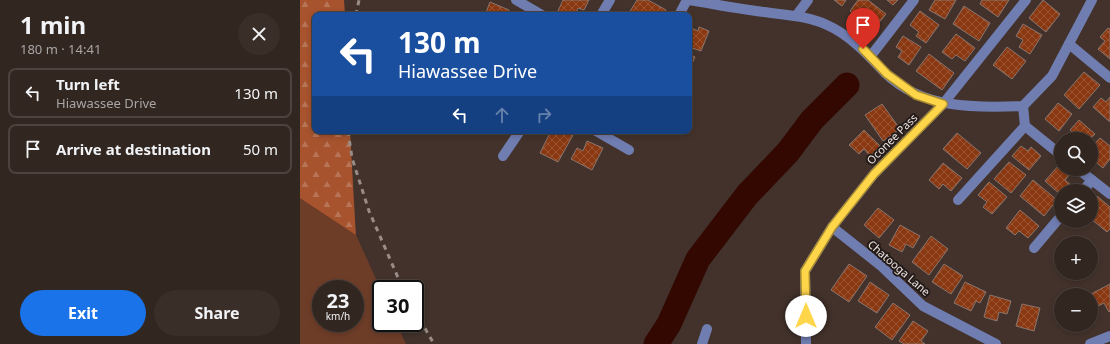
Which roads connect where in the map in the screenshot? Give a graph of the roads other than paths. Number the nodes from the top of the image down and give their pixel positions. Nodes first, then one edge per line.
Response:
1 (516, 0) edge
2 (610, 0) edge
3 (688, 0) edge
4 (808, 0) edge
5 (914, 0) edge
6 (1026, 0) edge
7 (1092, 0) edge
8 (537, 12) edge
9 (603, 12) edge
10 (681, 12) edge
11 (796, 16) junction
12 (1069, 44) junction
13 (870, 56) junction
14 (1110, 78) edge
15 (943, 104) junction
16 (1023, 106) junction
17 (1025, 126) junction
18 (518, 134) edge
19 (601, 134) edge
20 (1054, 149) edge
21 (629, 150) dead end
22 (503, 156) dead end
23 (1087, 176) edge
24 (1092, 180) junction
25 (1089, 184) edge
26 (1110, 194) edge
27 (958, 200) dead end
28 (1054, 224) edge
29 (832, 227) junction
30 (1034, 248) dead end
31 (706, 329) dead end
32 (1110, 336) edge
33 (702, 344) edge
34 (806, 344) edge
35 (996, 344) edge
36 (1090, 344) edge

1 - 8 street
2 - 9 street
3 - 10 street
3 - 11 street
4 - 11 street
5 - 13 street
6 - 15 street, Oconee Pass
7 - 12 street
11 - 13 street
12 - 14 street
12 - 16 street
13 - 15 street
15 - 16 street
15 - 29 street, Oconee Pass
16 - 17 street
17 - 20 street
17 - 27 street
18 - 22 street
19 - 21 street
23 - 24 street
24 - 25 street
24 - 26 street
28 - 30 street
29 - 34 street, Oconee Pass
29 - 35 street, Chatooga Lane
31 - 33 street
32 - 36 street

